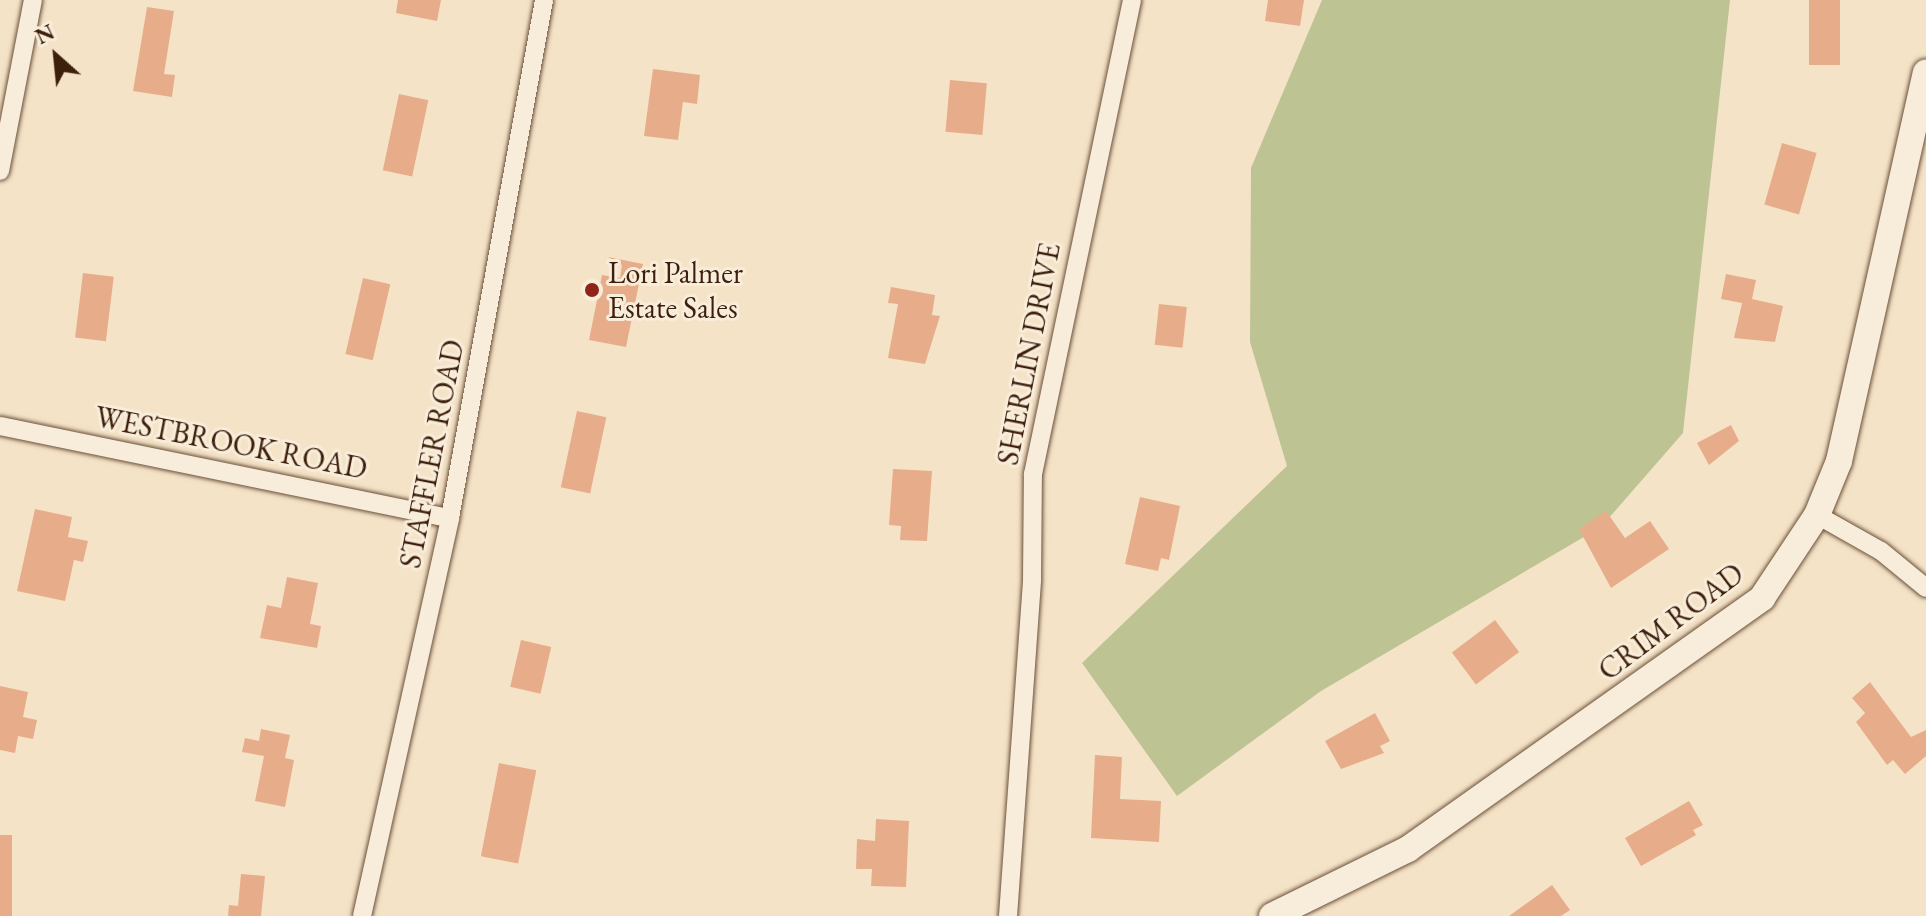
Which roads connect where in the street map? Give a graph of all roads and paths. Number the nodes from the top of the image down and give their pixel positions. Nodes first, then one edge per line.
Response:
1 (33, 0) edge
2 (544, 0) edge
3 (1132, 0) edge
4 (1926, 73) edge
5 (0, 171) edge
6 (0, 426) edge
7 (1817, 515) junction
8 (450, 518) junction
9 (1926, 588) edge
10 (362, 916) edge
11 (1008, 916) edge
12 (1272, 916) edge

1 - 5 street
2 - 8 street, STAFFLER ROAD
3 - 11 street, SHERLIN DRIVE
4 - 7 street, CRIM ROAD
6 - 8 street, WESTBROOK ROAD
7 - 9 street
7 - 12 street, CRIM ROAD
8 - 10 street, STAFFLER ROAD

